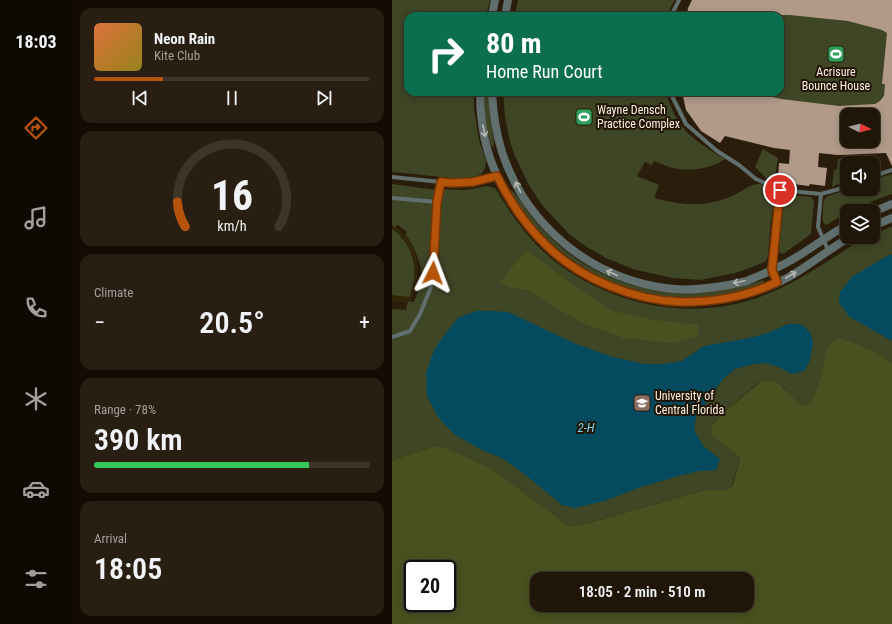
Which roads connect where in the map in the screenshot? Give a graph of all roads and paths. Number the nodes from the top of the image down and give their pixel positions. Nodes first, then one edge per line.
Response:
1 (495, 0) edge
2 (508, 0) edge
3 (679, 0) edge
4 (493, 12) edge
5 (506, 12) edge
6 (673, 12) edge
7 (480, 96) edge
8 (492, 96) edge
9 (672, 96) edge
10 (892, 170) edge
11 (510, 171) junction
12 (880, 174) edge
13 (497, 176) junction
14 (392, 177) edge
15 (441, 182) junction
16 (840, 188) edge
17 (780, 190) junction
18 (821, 194) junction
19 (392, 198) edge
20 (437, 202) junction
21 (892, 204) edge
22 (880, 209) edge
23 (892, 218) edge
24 (880, 223) edge
25 (840, 229) edge
26 (823, 239) junction
27 (840, 243) edge
28 (828, 250) junction
29 (772, 270) junction
30 (777, 282) junction
31 (392, 337) edge

1 - 4 street
2 - 5 street
3 - 6 lane
7 -> 13 street
8 - 11 street
9 - 17 lane
10 - 12 lane
11 - 13 street
29 -> 11 street
13 - 15 lane
13 - 30 street
14 - 15 lane
15 - 20 lane
16 - 18 lane
17 - 18 lane
17 - 29 lane
18 - 26 lane
19 - 20 lane
20 - 31 lane
21 - 22 street
23 - 24 street
25 - 26 street
26 - 28 lane
26 - 29 street
27 - 28 street
30 -> 28 street
29 - 30 lane

